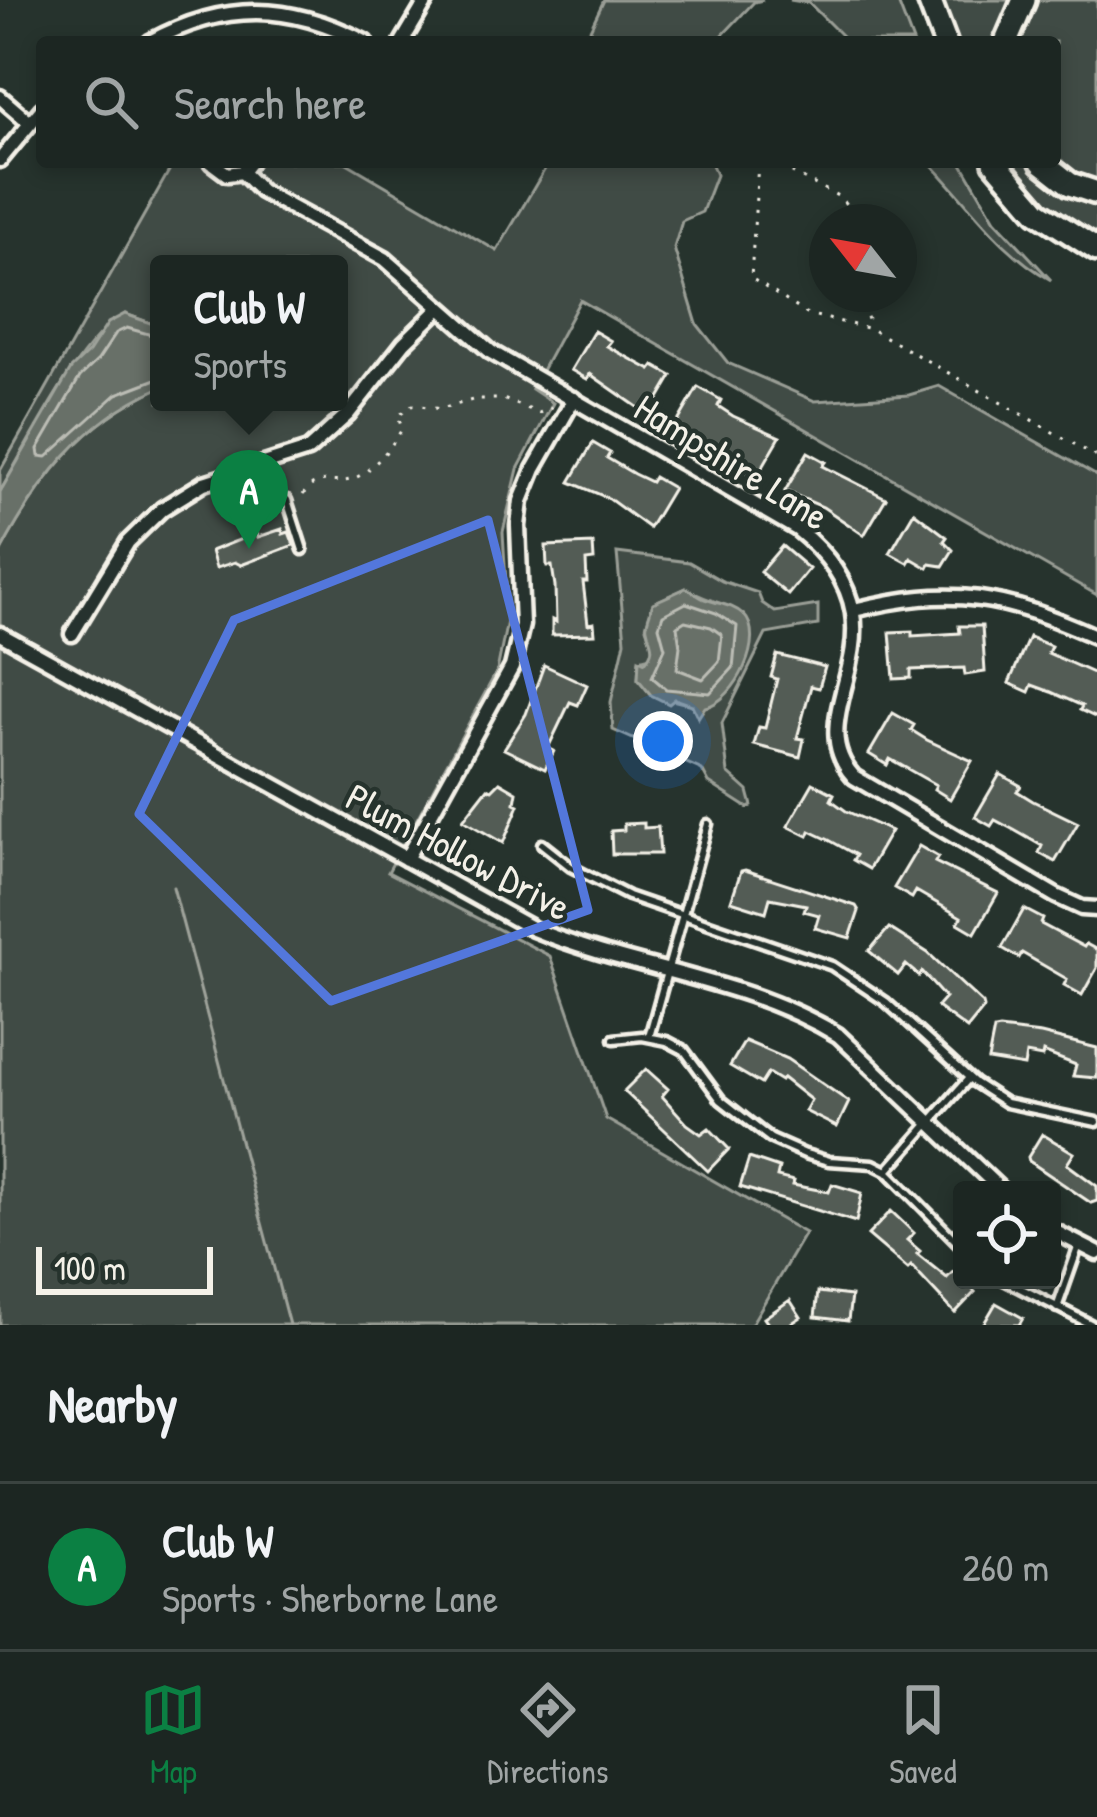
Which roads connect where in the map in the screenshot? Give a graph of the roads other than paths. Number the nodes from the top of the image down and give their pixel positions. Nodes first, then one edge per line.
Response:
1 (427, 0) edge
2 (929, 0) edge
3 (1024, 0) edge
4 (162, 36) edge
5 (350, 36) edge
6 (406, 36) edge
7 (943, 36) edge
8 (1009, 36) edge
9 (0, 98) edge
10 (36, 115) edge
11 (29, 122) junction
12 (0, 160) edge
13 (247, 168) edge
14 (1000, 168) edge
15 (1050, 168) edge
16 (1097, 193) edge
17 (1097, 250) edge
18 (440, 308) junction
19 (574, 399) junction
20 (286, 500) dead end
21 (303, 550) dead end
22 (854, 610) junction
23 (0, 634) edge
24 (72, 634) dead end
25 (1097, 637) edge
26 (708, 824) dead end
27 (542, 844) dead end
28 (406, 859) junction
29 (1097, 909) edge
30 (682, 917) junction
31 (668, 970) junction
32 (649, 1037) junction
33 (614, 1039) dead end
34 (969, 1078) junction
35 (930, 1122) junction
36 (1097, 1122) edge
37 (886, 1171) junction
38 (992, 1181) edge
39 (1061, 1235) edge
40 (953, 1238) edge
41 (1079, 1245) junction
42 (1097, 1253) edge
43 (1021, 1289) edge
44 (1057, 1308) junction
45 (1092, 1325) edge

1 - 6 street
2 - 7 highway
3 - 8 highway
4 - 5 street
9 - 11 street
10 - 11 street
11 - 12 street
13 - 18 street, Hampshire Lane
14 - 17 highway
15 - 16 highway
18 - 19 street, Hampshire Lane
18 - 24 street
19 - 22 street, Hampshire Lane
19 - 28 street
20 - 21 lane
22 - 25 street
22 - 29 street
23 - 28 street, Plum Hollow Drive
26 - 30 lane
27 - 30 lane
28 - 31 street, Plum Hollow Drive
30 - 31 lane
30 - 34 lane
31 - 32 lane
31 - 35 street, Plum Hollow Drive
32 - 33 lane
32 - 37 lane
34 - 35 lane
34 - 36 lane
35 - 37 lane
35 - 38 street, Plum Hollow Drive
37 - 40 lane
39 - 41 street
41 - 42 street
41 - 44 lane
43 - 44 lane
44 - 45 lane

